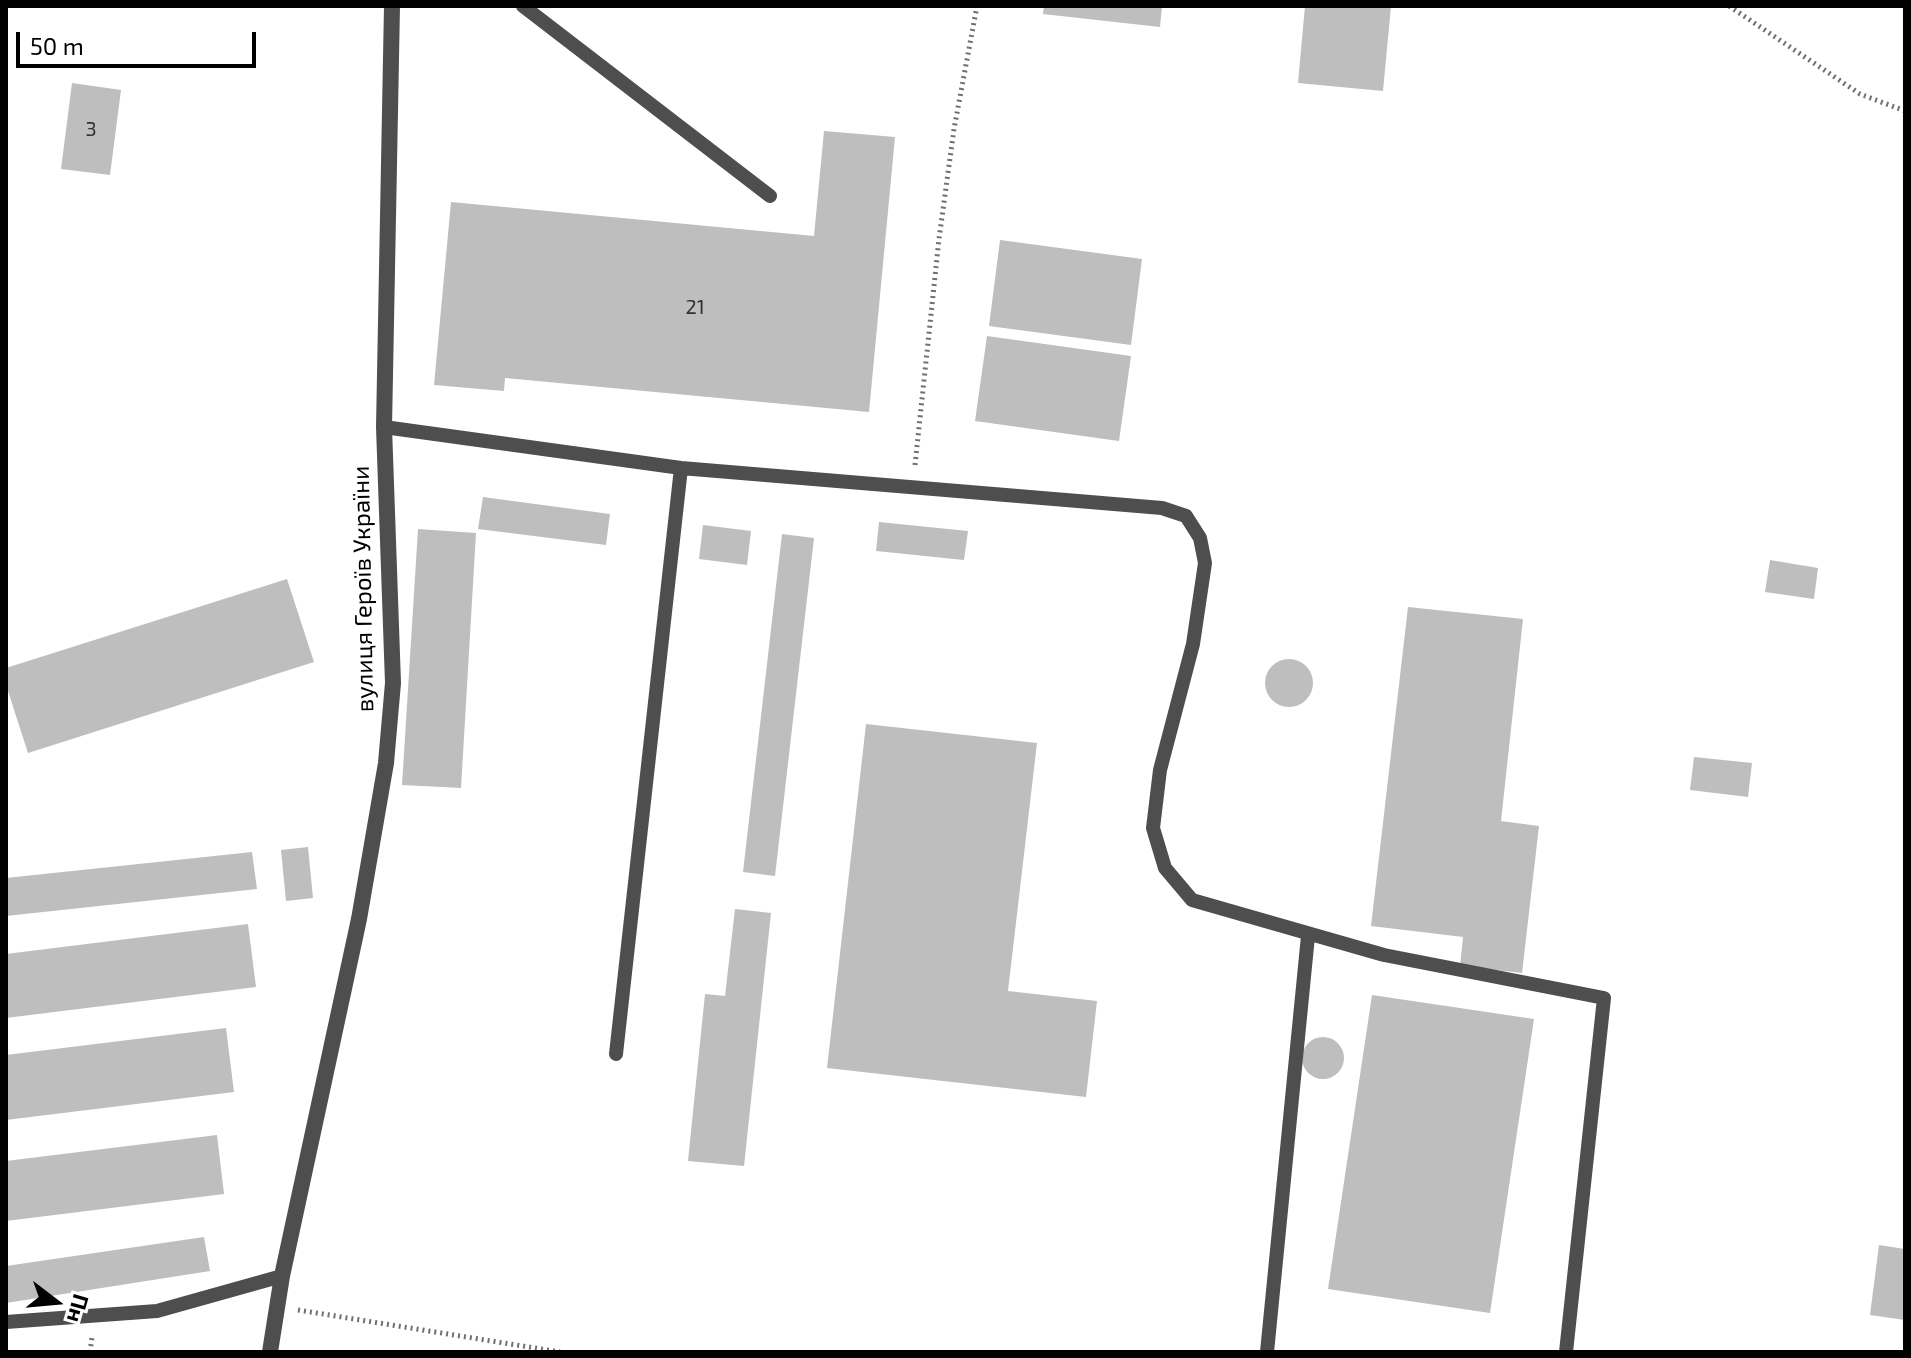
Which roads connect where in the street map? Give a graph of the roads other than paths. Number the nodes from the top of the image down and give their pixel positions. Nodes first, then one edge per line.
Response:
1 (392, 6) edge
2 (523, 6) edge
3 (770, 196) dead end
4 (384, 427) junction
5 (681, 468) junction
6 (1308, 936) junction
7 (616, 1054) dead end
8 (282, 1276) junction
9 (6, 1322) edge
10 (270, 1352) edge
11 (1267, 1352) edge
12 (1566, 1352) edge

1 - 4 street, вулиця Героїв України
2 - 3 lane
4 - 5 lane
4 - 8 street, вулиця Героїв України
5 - 6 lane
5 - 7 lane
6 - 11 lane
6 - 12 lane
8 - 9 lane
8 - 10 street, вулиця Героїв України

